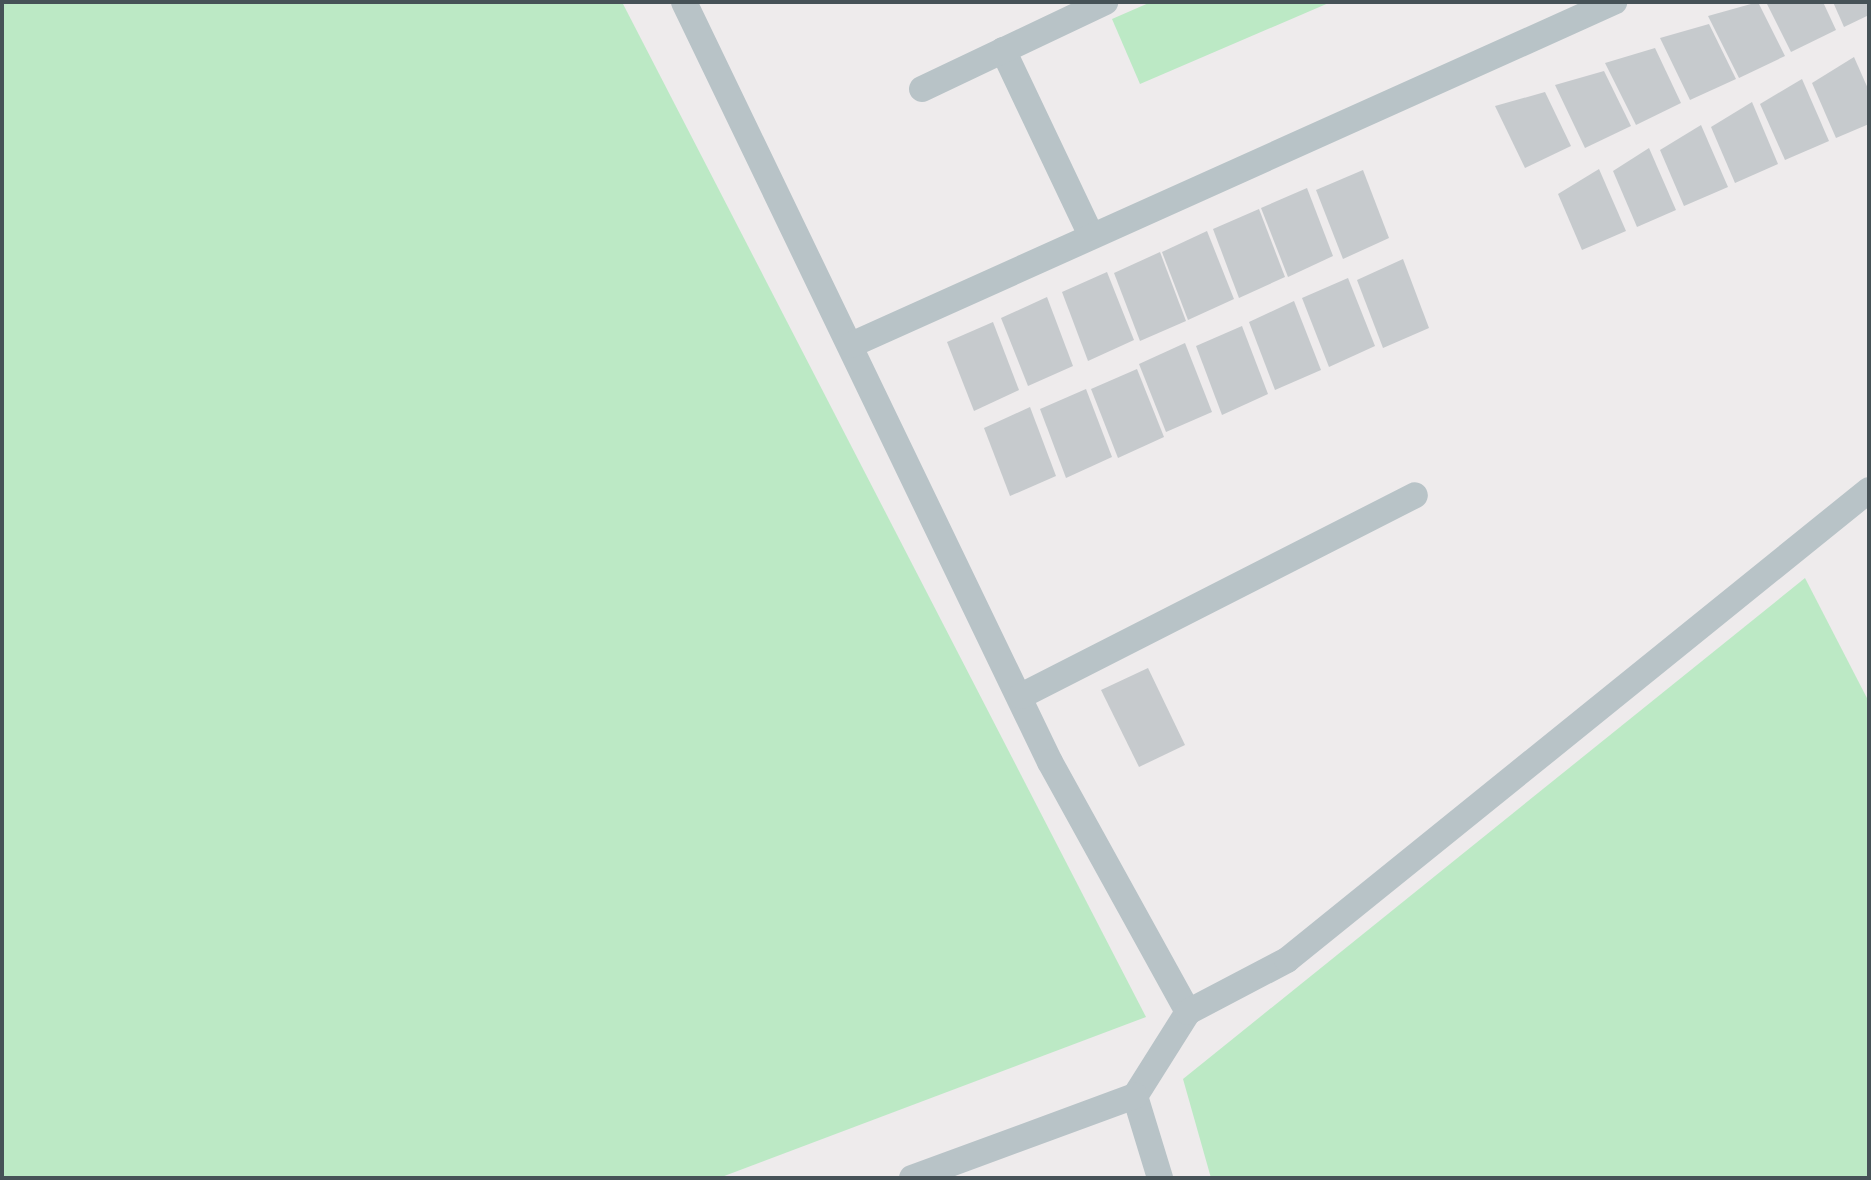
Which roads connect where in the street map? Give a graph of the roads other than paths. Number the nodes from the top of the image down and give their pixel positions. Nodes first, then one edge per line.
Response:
1 (684, 2) edge
2 (1105, 2) edge
3 (1614, 2) edge
4 (1003, 50) junction
5 (922, 89) dead end
6 (1091, 235) junction
7 (851, 345) junction
8 (1869, 490) edge
9 (1415, 495) dead end
10 (1021, 696) junction
11 (1188, 1012) junction
12 (1135, 1096) junction
13 (912, 1178) edge
14 (1160, 1178) edge

1 - 7 street
2 - 4 street
3 - 6 street
4 - 5 street
4 - 6 street
6 - 7 street
7 - 10 street
8 - 11 street
9 - 10 street
10 - 11 street
11 - 12 street
12 - 13 street
12 - 14 street

